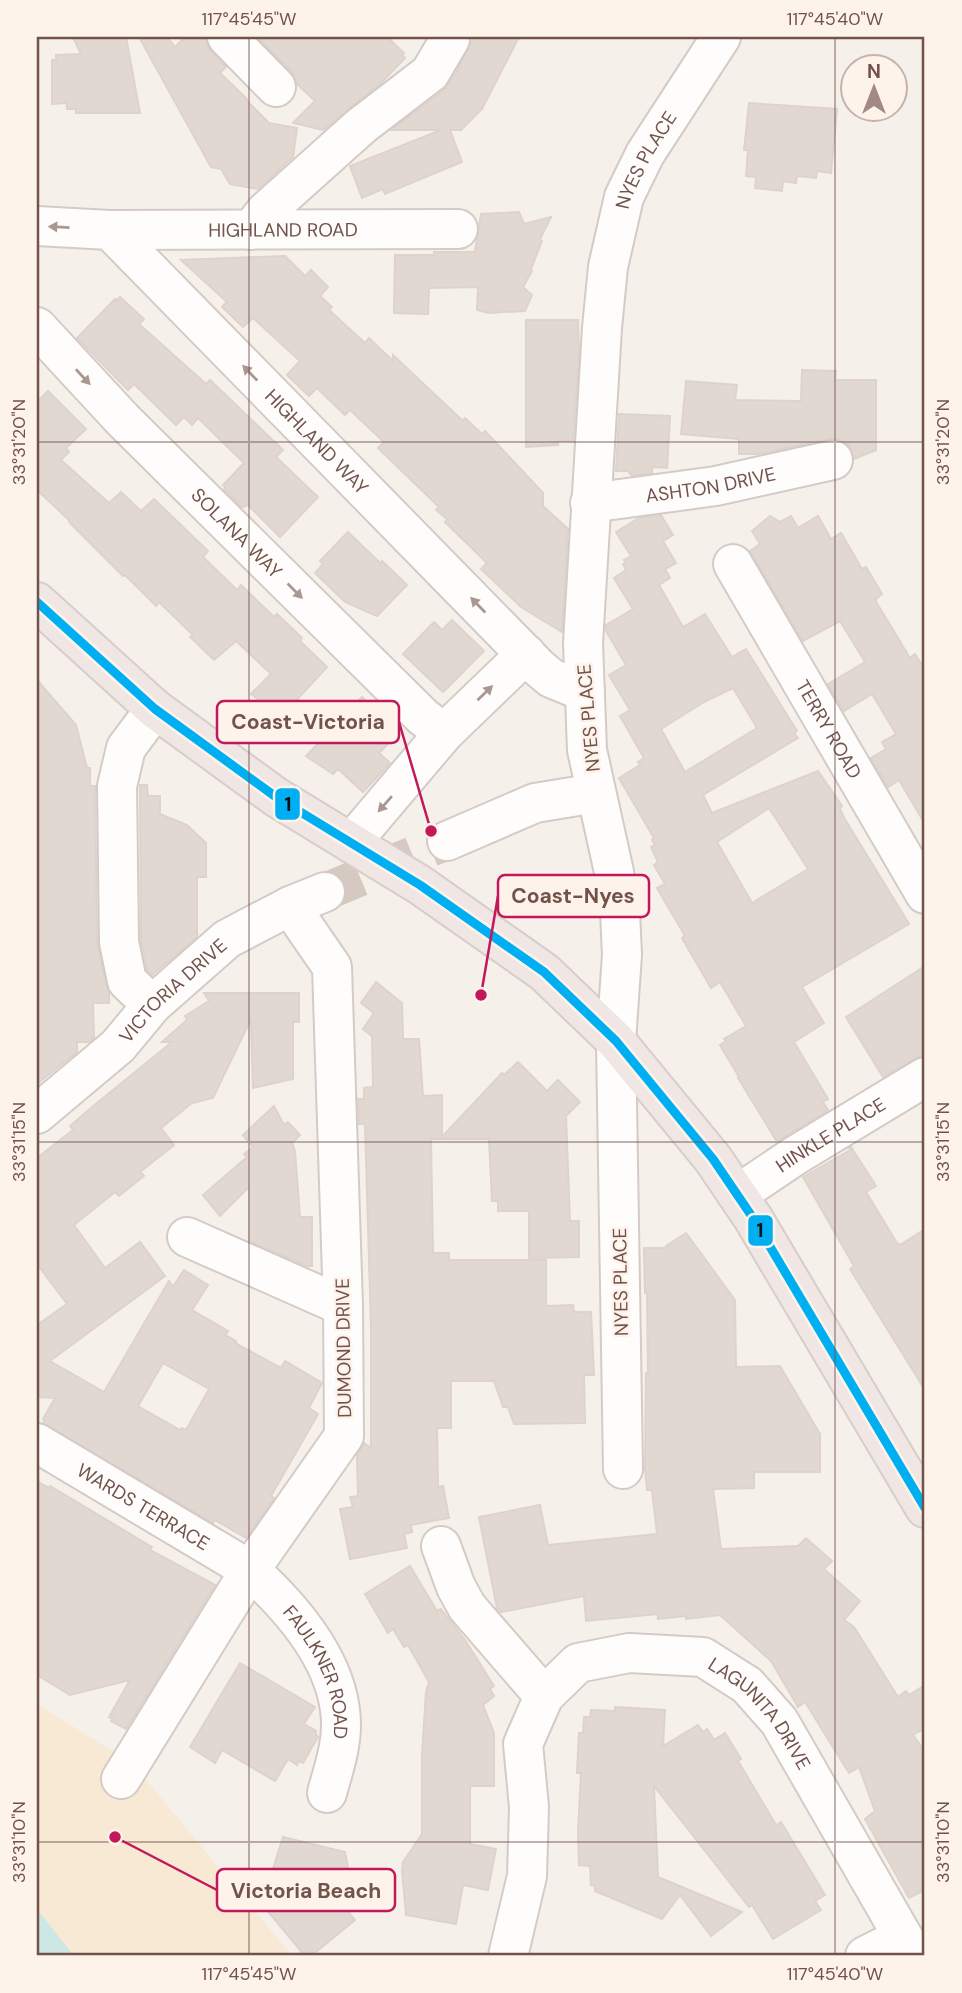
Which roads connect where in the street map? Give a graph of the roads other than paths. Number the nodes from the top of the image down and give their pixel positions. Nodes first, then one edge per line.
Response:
1 (227, 37) edge
2 (721, 37) edge
3 (450, 39) dead end
4 (276, 88) dead end
5 (37, 226) edge
6 (458, 229) dead end
7 (110, 230) junction
8 (251, 230) junction
9 (37, 327) edge
10 (833, 460) dead end
11 (590, 503) junction
12 (733, 564) dead end
13 (37, 602) edge
14 (526, 654) junction
15 (585, 692) junction
16 (155, 709) junction
17 (444, 733) junction
18 (596, 793) junction
19 (447, 841) tunnel mouth
20 (351, 843) junction
21 (925, 894) edge
22 (308, 899) joint
23 (152, 1005) junction
24 (616, 1041) junction
25 (925, 1077) edge
26 (37, 1114) edge
27 (738, 1194) junction
28 (187, 1237) dead end
29 (343, 1306) junction
30 (37, 1443) edge
31 (623, 1469) dead end
32 (916, 1470) edge
33 (925, 1508) edge
34 (441, 1546) dead end
35 (250, 1570) junction
36 (544, 1696) junction
37 (121, 1779) dead end
38 (327, 1793) dead end
39 (908, 1947) edge
40 (508, 1956) edge
41 (865, 1956) edge

1 - 4 street
2 - 11 street, NYES PLACE
3 - 8 street
7 -> 5 street
6 - 8 street, HIGHLAND ROAD
7 - 8 street, HIGHLAND ROAD
14 -> 7 street, HIGHLAND WAY
9 -> 17 street, SOLANA WAY
10 - 11 street, ASHTON DRIVE
11 - 15 street, NYES PLACE
12 - 21 street, TERRY ROAD
13 - 16 highway
14 - 15 street, HIGHLAND WAY
17 -> 14 street
15 - 18 street, NYES PLACE
16 - 20 highway
16 - 23 street
17 -> 20 street
18 - 19 street
18 - 24 street, NYES PLACE
20 - 24 highway
22 - 23 street, VICTORIA DRIVE
22 - 29 street, DUMOND DRIVE
23 - 26 street, VICTORIA DRIVE
24 - 27 highway
24 - 31 street, NYES PLACE
25 - 27 street, HINKLE PLACE
27 - 32 highway
28 - 29 street
29 - 35 street, DUMOND DRIVE
30 - 35 street, WARDS TERRACE
32 - 33 highway
34 - 36 street
35 - 37 street, DUMOND DRIVE
35 - 38 street, FAULKNER ROAD
36 - 39 street, LAGUNITA DRIVE
36 - 40 street, LAGUNITA DRIVE
39 - 41 street, LAGUNITA DRIVE

